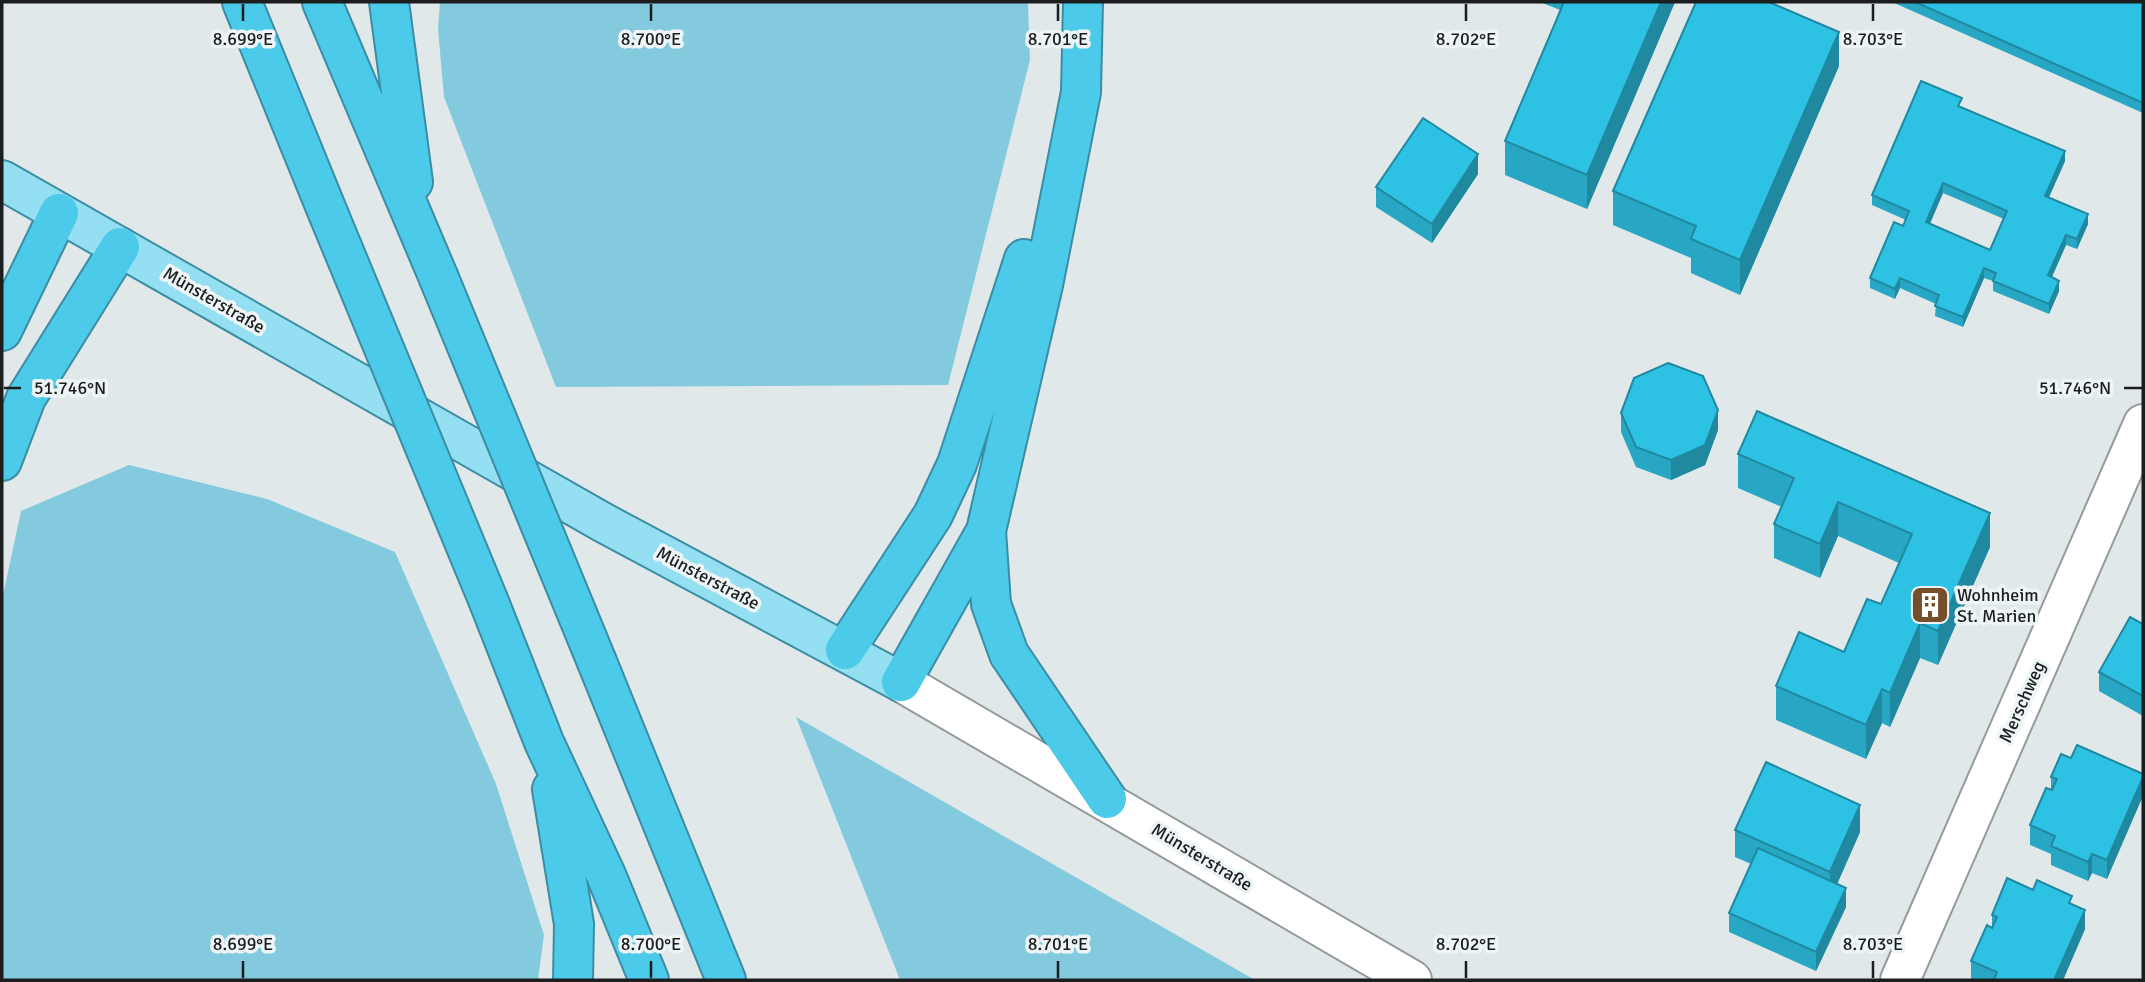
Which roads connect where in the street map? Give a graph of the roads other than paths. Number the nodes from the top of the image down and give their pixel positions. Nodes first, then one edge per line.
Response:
1 (242, 2) edge
2 (322, 2) edge
3 (389, 2) edge
4 (1066, 2) edge
5 (1083, 2) edge
6 (2, 180) edge
7 (59, 212) junction
8 (422, 239) junction
9 (120, 247) junction
10 (2, 331) edge
11 (2143, 424) edge
12 (2, 461) edge
13 (986, 531) junction
14 (845, 650) junction
15 (901, 682) junction
16 (544, 742) junction
17 (1107, 799) junction
18 (573, 980) edge
19 (649, 980) edge
20 (726, 980) edge
21 (1412, 980) edge
22 (1900, 980) edge

1 - 16 highway, bridge
2 - 8 highway
3 - 8 highway
4 - 14 highway
5 - 13 highway
6 - 7 main road, Münsterstraße
7 - 9 main road, Münsterstraße
7 - 10 highway
8 - 20 highway, bridge
9 - 12 highway
9 - 14 main road, Münsterstraße
11 - 22 street, Merschweg
13 - 15 highway
13 - 17 highway
14 - 15 main road, Münsterstraße
15 - 17 street, Münsterstraße
16 - 18 highway
16 - 19 highway
17 - 21 street, Münsterstraße

